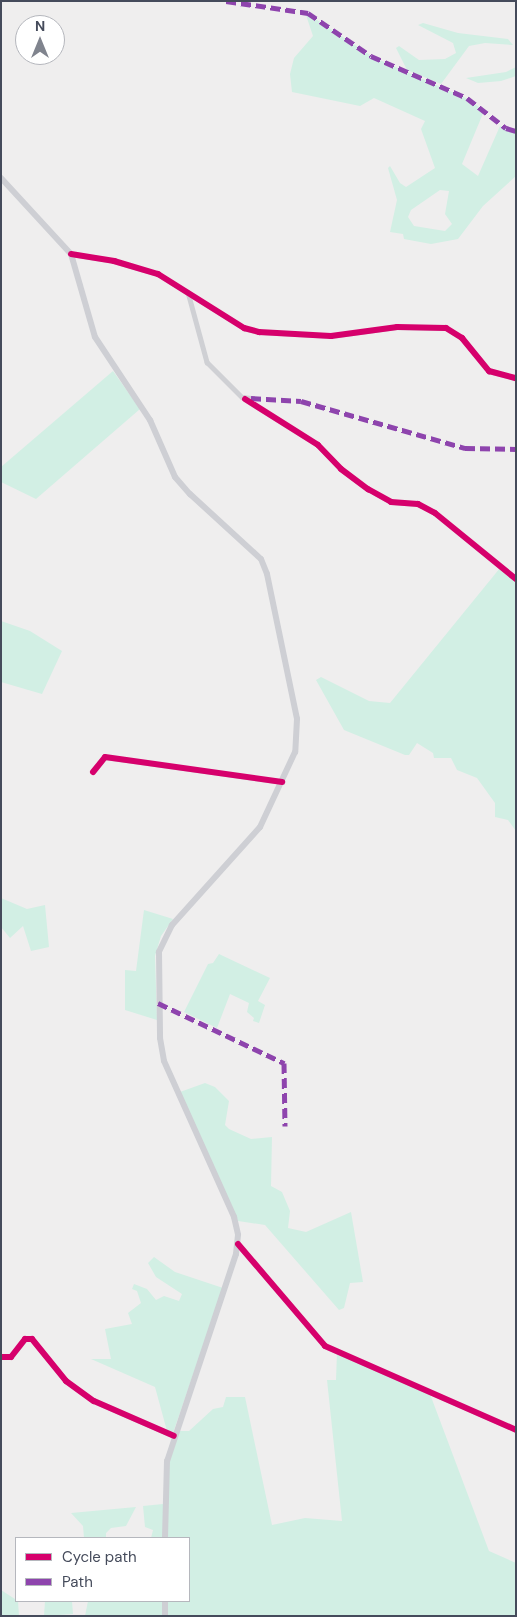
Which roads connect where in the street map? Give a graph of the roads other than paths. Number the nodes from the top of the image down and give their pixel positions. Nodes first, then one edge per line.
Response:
1 (1, 178) edge
2 (70, 254) junction
3 (188, 292) junction
4 (516, 378) edge
5 (516, 579) edge
6 (93, 772) dead end
7 (282, 782) junction
8 (238, 1244) junction
9 (1, 1357) edge
10 (516, 1430) edge
11 (174, 1436) junction
12 (165, 1537) edge
13 (165, 1602) edge
14 (165, 1616) edge

1 - 2 main road
2 - 3 street
2 - 7 main road
3 - 4 street
3 - 5 street
6 - 7 street
7 - 8 main road
8 - 10 street
8 - 11 main road
9 - 11 street
11 - 12 main road
13 - 14 main road

